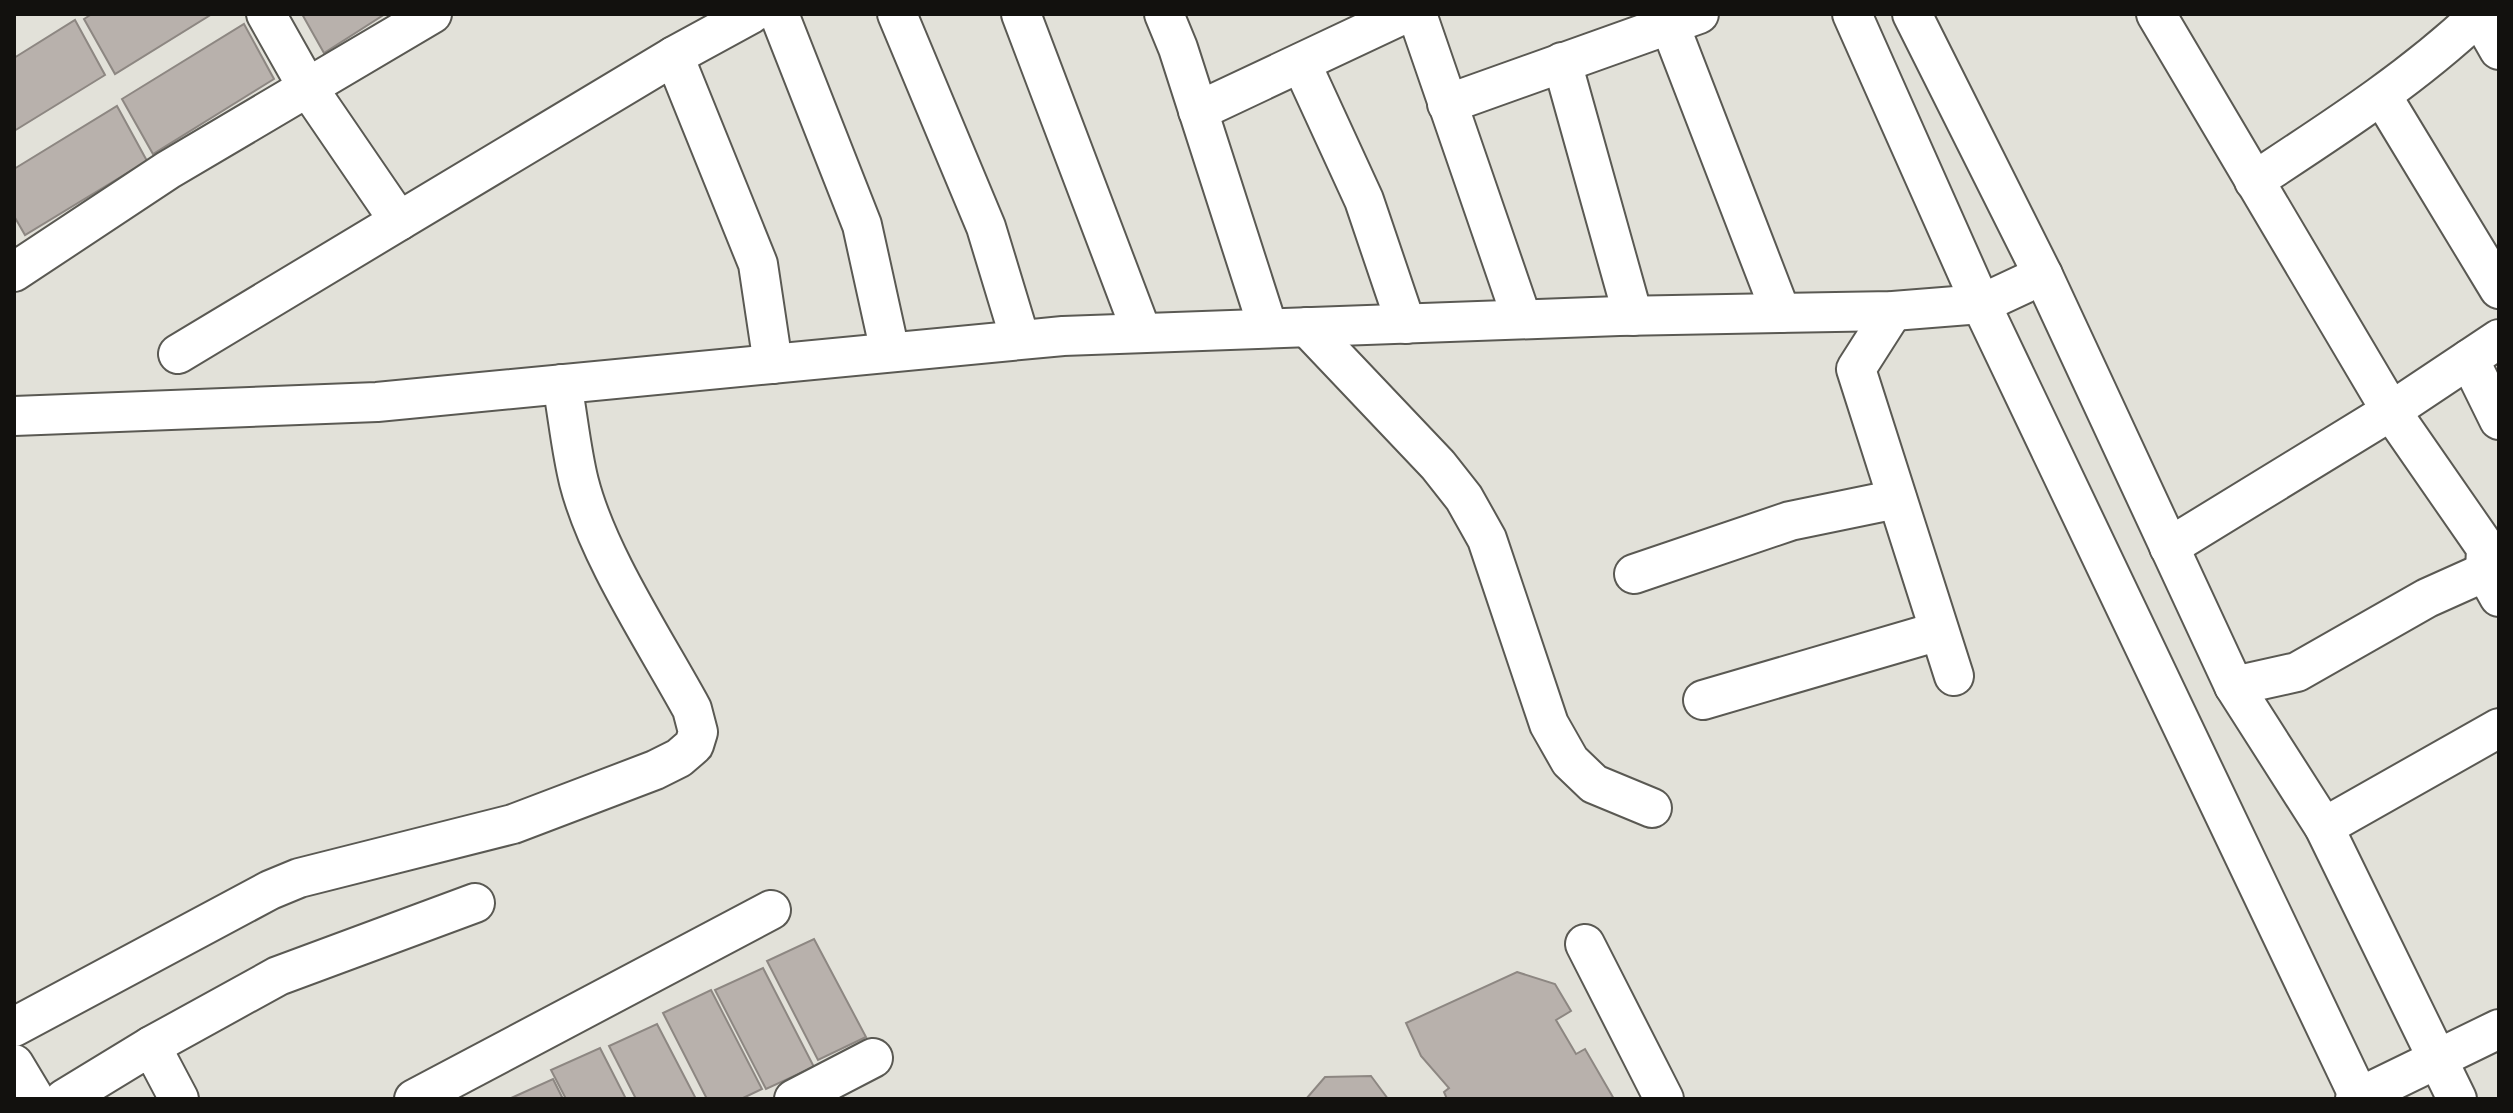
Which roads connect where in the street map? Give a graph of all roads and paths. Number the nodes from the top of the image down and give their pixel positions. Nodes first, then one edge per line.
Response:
1 (266, 14) edge
2 (432, 14) edge
3 (751, 14) edge
4 (779, 14) edge
5 (897, 14) edge
6 (1021, 14) edge
7 (1164, 14) edge
8 (1404, 14) edge
9 (1417, 14) edge
10 (1852, 14) edge
11 (1912, 14) edge
12 (2156, 14) edge
13 (2479, 14) edge
14 (1684, 18) edge
15 (2499, 50) edge
16 (674, 56) junction
17 (1562, 62) junction
18 (1301, 63) junction
19 (306, 85) junction
20 (2382, 96) junction
21 (1447, 104) junction
22 (1198, 111) junction
23 (2254, 181) junction
24 (399, 221) junction
25 (14, 272) edge
26 (2043, 275) junction
27 (2499, 289) edge
28 (1981, 304) junction
29 (1893, 311) junction
30 (1781, 313) junction
31 (1633, 316) junction
32 (1522, 319) junction
33 (1406, 324) junction
34 (1307, 327) junction
35 (1268, 328) junction
36 (1142, 333) junction
37 (1020, 339) junction
38 (2484, 349) edge
39 (890, 352) junction
40 (178, 354) dead end
41 (773, 364) junction
42 (562, 384) junction
43 (2391, 411) junction
44 (14, 416) edge
45 (2499, 420) edge
46 (1897, 499) junction
47 (2169, 547) junction
48 (1634, 574) dead end
49 (2492, 585) edge
50 (1939, 631) junction
51 (1954, 676) dead end
52 (2234, 686) junction
53 (1703, 700) dead end
54 (2499, 728) edge
55 (1652, 808) dead end
56 (2324, 827) junction
57 (475, 903) dead end
58 (771, 910) dead end
59 (1585, 944) dead end
60 (14, 1027) edge
61 (2499, 1029) edge
62 (151, 1046) junction
63 (873, 1058) dead end
64 (2437, 1061) junction
65 (14, 1064) edge
66 (2358, 1098) edge
67 (35, 1099) edge
68 (64, 1099) edge
69 (179, 1099) edge
70 (414, 1099) edge
71 (794, 1099) edge
72 (1664, 1099) edge
73 (2457, 1099) edge

1 - 19 street
2 - 19 street
3 - 16 street
4 - 39 street
5 - 37 street
6 - 36 street
7 - 22 street
8 - 18 street
9 - 21 street
10 - 28 street
11 - 26 street
12 - 23 street
13 - 15 street
13 - 20 street
14 - 17 street
14 - 30 street
16 - 24 street
16 - 41 street
17 - 21 street
17 - 31 street
18 - 22 street
18 - 33 street
19 - 24 street
19 - 25 street
20 - 23 street
20 - 27 street
21 - 32 street
22 - 35 street
23 - 43 street
24 - 40 street
26 - 28 street
26 - 47 street
28 - 29 street
28 - 66 street
29 - 30 street
29 - 46 street
30 - 31 street
31 - 32 street
32 - 33 street
33 - 34 street
34 - 35 street
34 - 55 street
35 - 36 street
36 - 37 street
37 - 39 street
38 - 43 street
38 - 45 street
39 - 41 street
41 - 42 street
42 - 44 street
42 - 60 street
43 - 47 street
43 - 49 street
46 - 48 street
46 - 50 street
47 - 52 street
49 - 52 street
50 - 51 street
50 - 53 street
52 - 56 street
54 - 56 street
56 - 64 street
57 - 62 street
58 - 70 street
59 - 72 street
61 - 64 street
62 - 68 street
62 - 69 street
63 - 71 street
64 - 66 street
64 - 73 street
65 - 67 street

